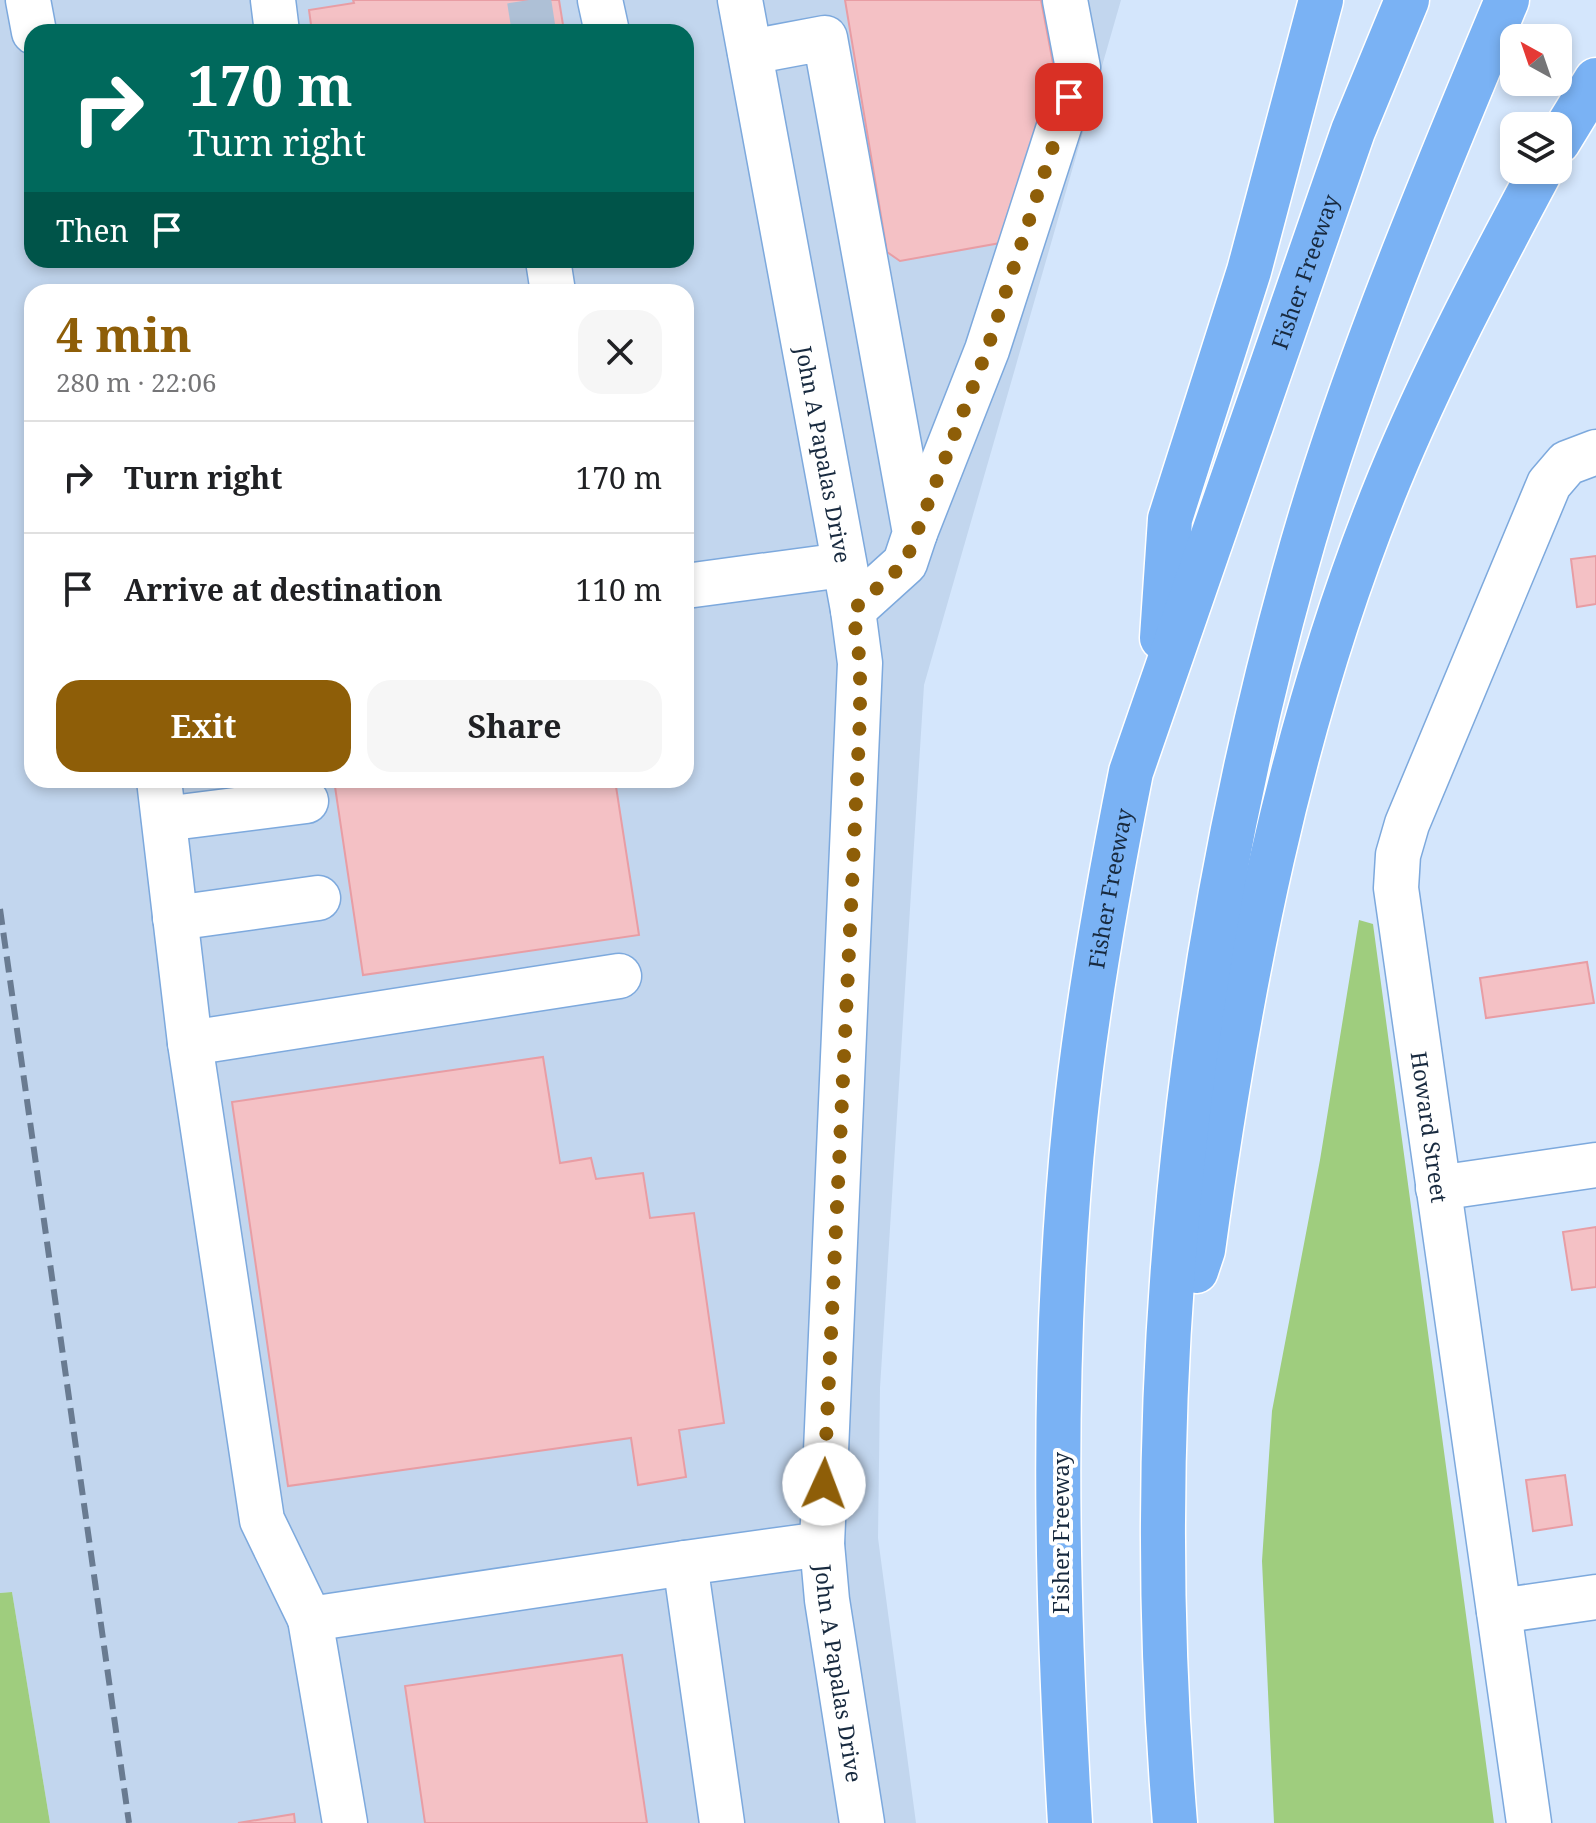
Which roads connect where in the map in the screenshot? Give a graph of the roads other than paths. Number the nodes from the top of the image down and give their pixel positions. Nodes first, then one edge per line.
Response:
1 (28, 0) edge
2 (273, 0) edge
3 (600, 0) edge
4 (740, 0) edge
5 (1065, 0) edge
6 (1321, 0) edge
7 (1407, 0) edge
8 (1507, 0) edge
9 (32, 24) edge
10 (276, 24) edge
11 (605, 24) edge
12 (750, 52) junction
13 (1596, 80) edge
14 (1572, 119) edge
15 (1534, 184) edge
16 (1581, 458) edge
17 (915, 533) junction
18 (843, 565) junction
19 (694, 585) edge
20 (853, 610) junction
21 (1158, 697) junction
22 (162, 799) edge
23 (306, 801) dead end
24 (318, 898) dead end
25 (175, 918) junction
26 (619, 976) dead end
27 (190, 1043) junction
28 (1596, 1165) edge
29 (1438, 1188) junction
30 (1166, 1356) junction
31 (822, 1544) junction
32 (685, 1563) junction
33 (1596, 1597) edge
34 (1499, 1611) junction
35 (310, 1619) junction
36 (345, 1823) edge
37 (722, 1823) edge
38 (862, 1823) edge
39 (1070, 1823) edge
40 (1175, 1823) edge
41 (1529, 1823) edge

1 - 9 street
2 - 10 street
3 - 11 street
4 - 12 street, John A Papalas Drive
5 - 17 street
6 - 21 highway
7 - 21 highway, Fisher Freeway
8 - 30 highway
12 - 17 street
12 - 18 street, John A Papalas Drive
13 - 14 highway
15 - 30 highway
16 - 29 street, Howard Street
17 - 20 street
18 - 19 street
18 - 20 street, John A Papalas Drive
20 - 31 street, John A Papalas Drive
21 - 39 highway, Fisher Freeway
22 - 23 street
22 - 25 street
24 - 25 street
25 - 27 street
26 - 27 street
27 - 35 street
28 - 29 street
29 - 34 street, Howard Street
30 - 40 highway
31 - 32 street
31 - 38 street, John A Papalas Drive
32 - 35 street
32 - 37 street
33 - 34 street
34 - 41 street, Howard Street
35 - 36 street

